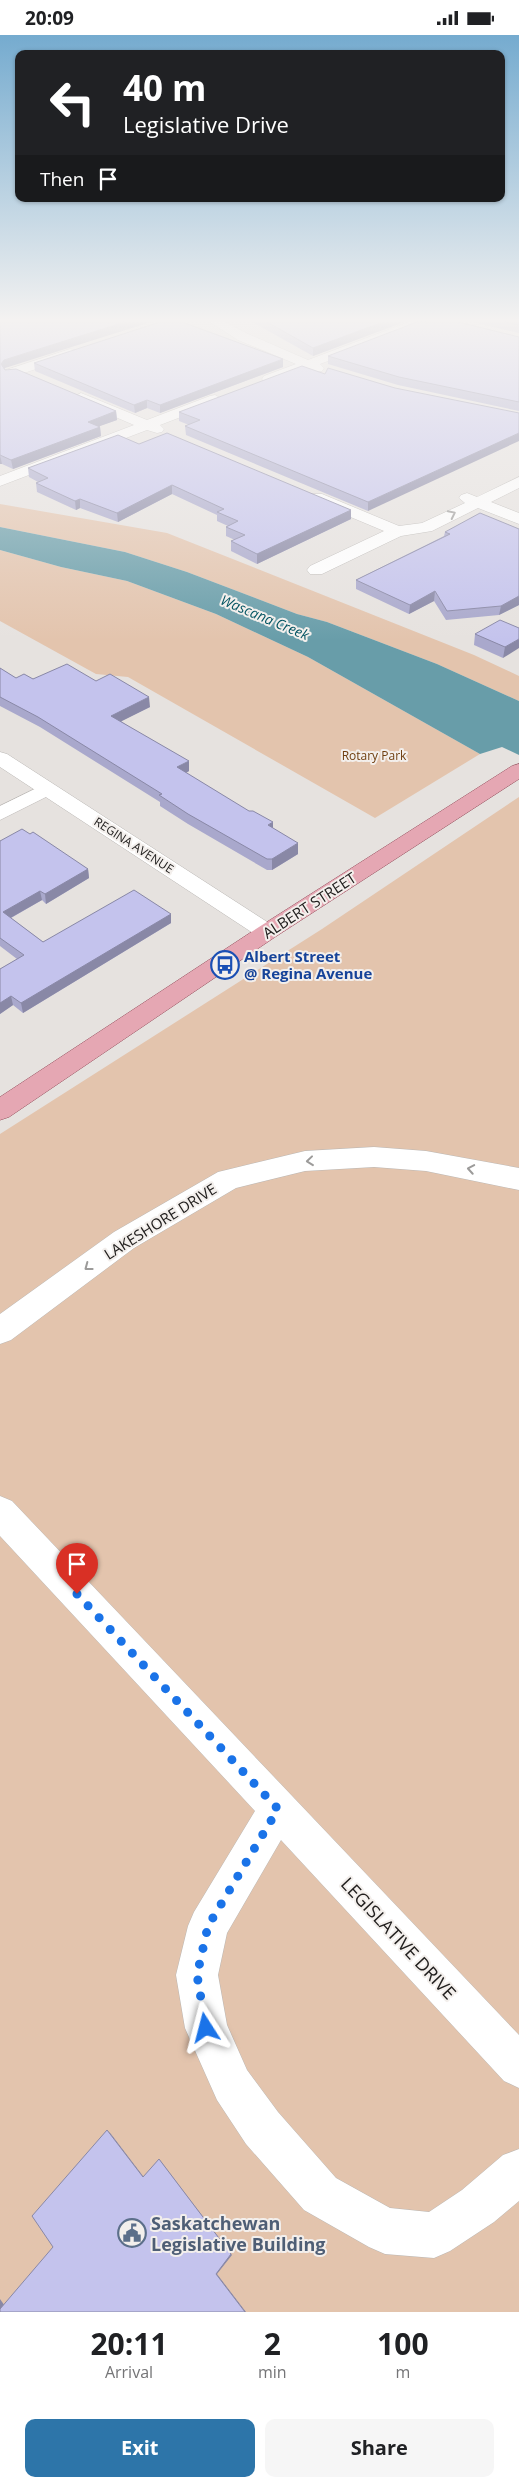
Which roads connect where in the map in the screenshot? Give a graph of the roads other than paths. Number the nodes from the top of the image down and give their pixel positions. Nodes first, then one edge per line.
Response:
1 (138, 428) edge
2 (154, 428) edge
3 (172, 436) edge
4 (0, 481) edge
5 (519, 482) edge
6 (475, 486) dead end
7 (306, 492) edge
8 (477, 502) junction
9 (423, 511) dead end
10 (519, 519) edge
11 (402, 530) junction
12 (316, 570) dead end
13 (0, 759) edge
14 (519, 770) edge
15 (47, 789) junction
16 (0, 814) edge
17 (267, 932) junction
18 (0, 1110) edge
19 (519, 1179) edge
20 (0, 1331) edge
21 (0, 1512) edge
22 (278, 1809) junction
23 (519, 2066) edge
24 (519, 2171) edge

1 - 4 street
2 - 3 street
5 - 8 street
6 - 8 street
7 - 11 street
8 - 10 street
11 -> 8 street
9 - 11 street
11 - 12 street
13 - 15 street, REGINA AVENUE
14 - 17 main road, ALBERT STREET
15 - 16 street
15 - 17 street, REGINA AVENUE
17 - 18 main road, ALBERT STREET
19 -> 20 street, LAKESHORE DRIVE
21 - 22 street, LEGISLATIVE DRIVE
22 - 23 street, LEGISLATIVE DRIVE
22 - 24 street

